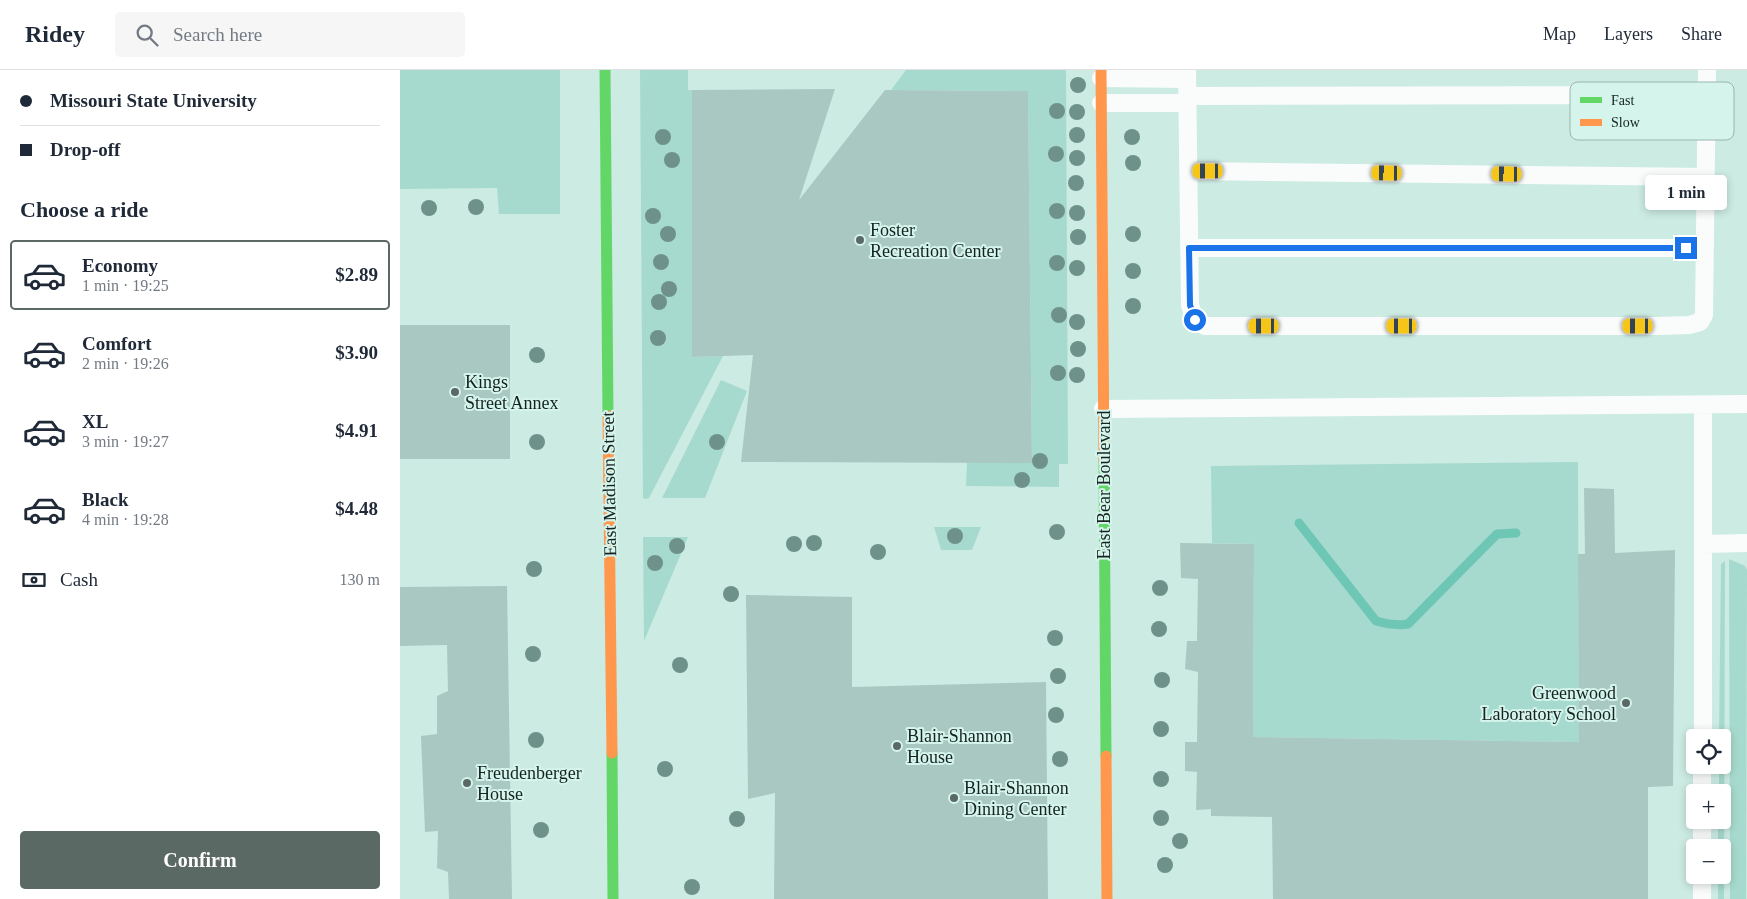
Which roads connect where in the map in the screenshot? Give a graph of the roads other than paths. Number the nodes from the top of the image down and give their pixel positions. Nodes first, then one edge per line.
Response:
1 (605, 70) edge
2 (1101, 74) edge
3 (1187, 87) edge
4 (1570, 93) edge
5 (1101, 103) junction
6 (1706, 140) edge
7 (1188, 171) junction
8 (1706, 177) junction
9 (1189, 248) junction
10 (1705, 248) junction
11 (1747, 404) edge
12 (1703, 405) junction
13 (1103, 409) junction
14 (1747, 543) edge
15 (1703, 544) junction
16 (1702, 729) edge
17 (1702, 884) edge
18 (613, 899) edge
19 (1107, 899) edge
20 (1702, 899) edge

1 - 18 street, East Madison Street
2 - 3 lane
2 - 5 street, East Bear Boulevard
3 - 4 lane
3 - 5 lane
3 - 7 lane
5 - 13 street, East Bear Boulevard
6 - 8 lane
7 - 8 lane
7 - 9 lane
8 - 10 lane
9 - 10 lane
9 - 10 lane
11 - 12 lane
12 - 13 lane
12 - 15 lane
13 - 19 street, East Bear Boulevard
14 - 15 lane
15 - 16 lane
17 - 20 lane

